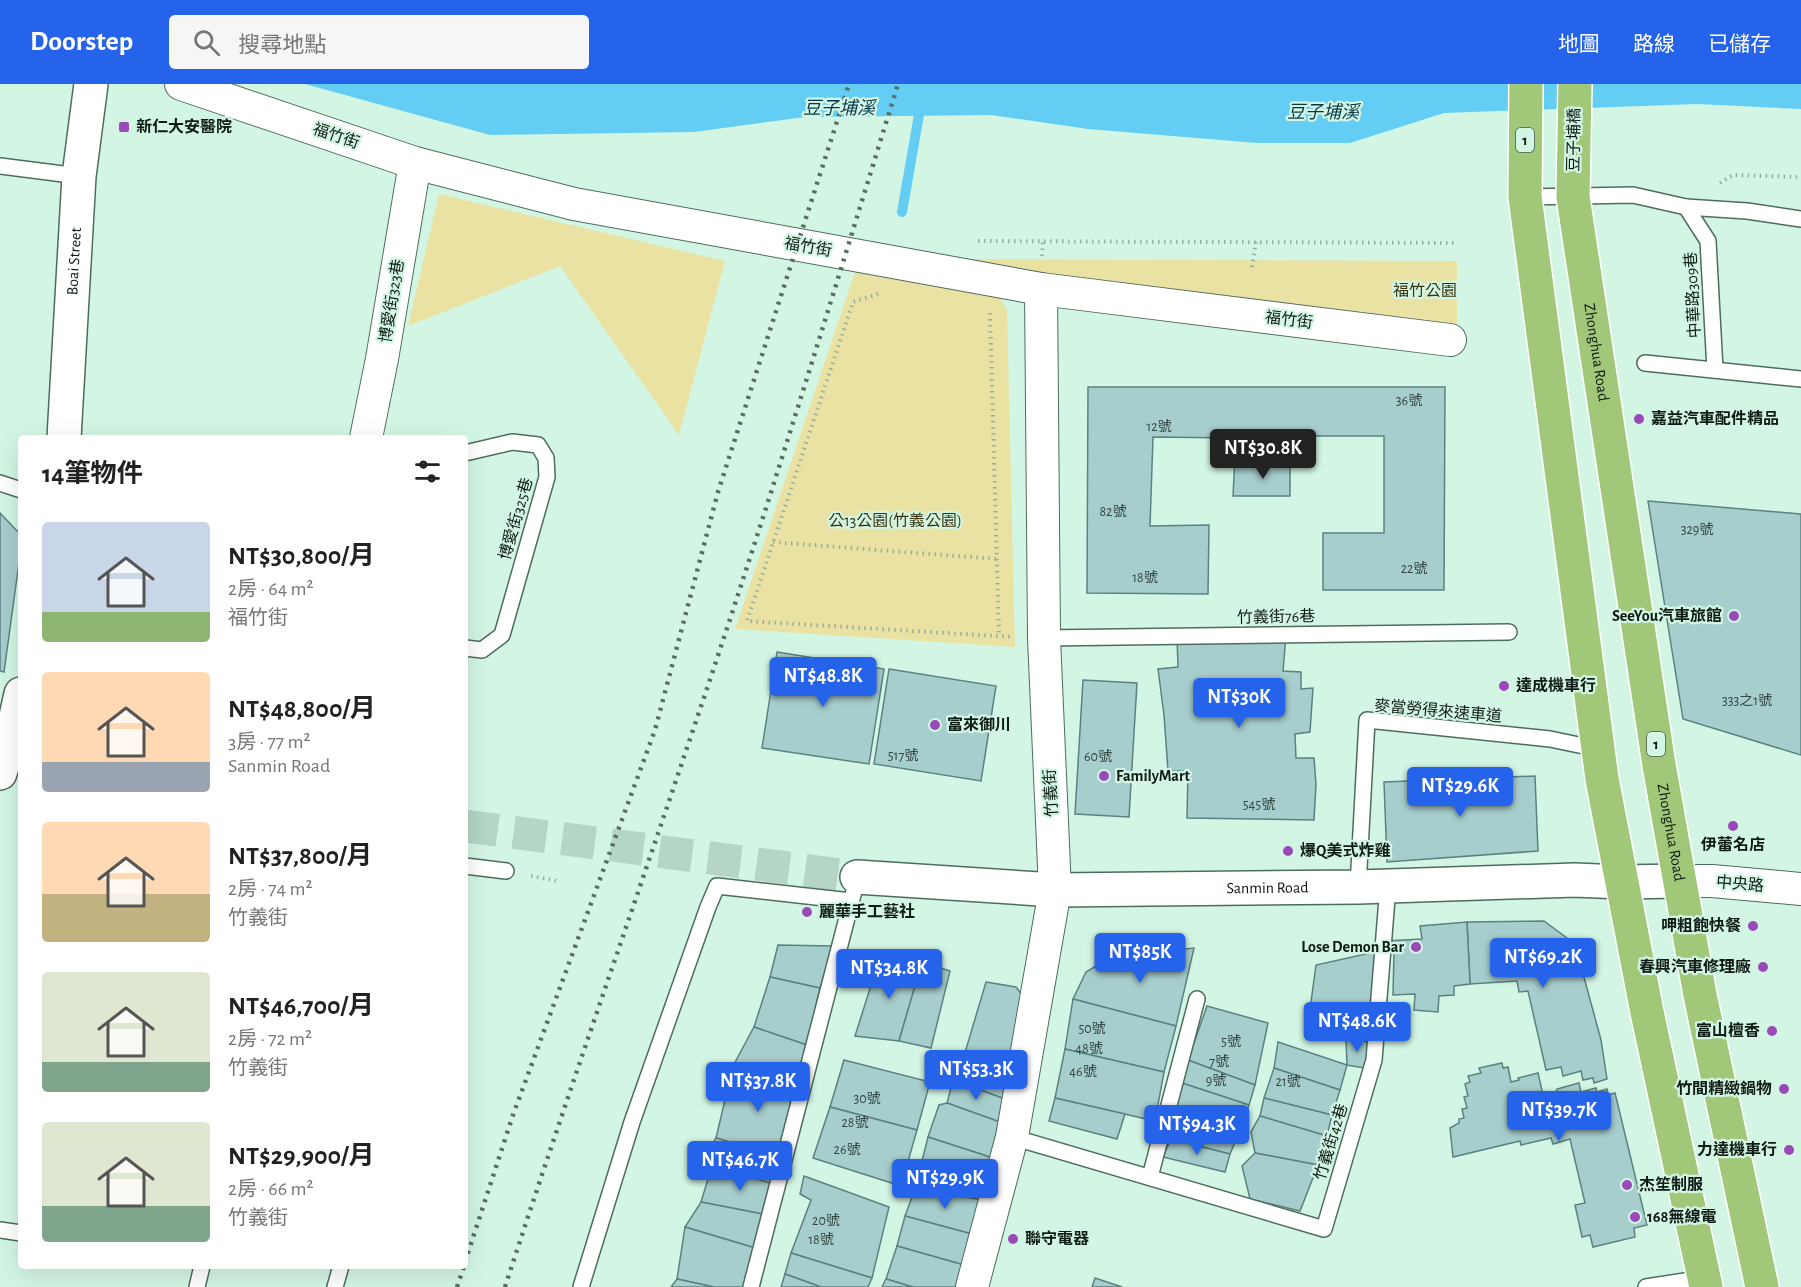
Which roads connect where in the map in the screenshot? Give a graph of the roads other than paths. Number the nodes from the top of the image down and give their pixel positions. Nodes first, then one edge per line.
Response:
1 (91, 84) edge
2 (181, 84) edge
3 (1526, 84) edge
4 (1575, 84) edge
5 (415, 163) junction
6 (0, 166) edge
7 (79, 176) junction
8 (1573, 196) junction
9 (1525, 197) junction
10 (1686, 207) junction
11 (1801, 219) edge
12 (1041, 289) junction
13 (1450, 340) dead end
14 (1645, 363) dead end
15 (1715, 370) junction
16 (1801, 379) edge
17 (64, 435) edge
18 (367, 435) edge
19 (468, 452) edge
20 (0, 483) edge
21 (18, 489) edge
22 (1509, 632) dead end
23 (1044, 638) junction
24 (468, 648) edge
25 (18, 704) edge
26 (11, 728) edge
27 (1598, 749) junction
28 (0, 773) edge
29 (468, 866) edge
30 (506, 871) dead end
31 (1679, 881) junction
32 (1621, 882) junction
33 (1373, 886) junction
34 (854, 889) junction
35 (1055, 890) junction
36 (1801, 890) edge
37 (1197, 999) dead end
38 (1012, 1137) junction
39 (1150, 1177) junction
40 (0, 1230) edge
41 (18, 1233) edge
42 (201, 1269) edge
43 (340, 1269) edge
44 (1705, 1282) edge
45 (197, 1287) edge
46 (335, 1287) edge
47 (581, 1287) edge
48 (751, 1287) edge
49 (972, 1287) edge
50 (1646, 1287) edge
51 (1762, 1287) edge

1 - 7 street, Boai Street
2 - 5 street, 福竹街
3 - 9 main road, 1
4 - 8 main road, 豆子埔橋 / 1
5 - 12 street, 福竹街
5 - 18 street, 博愛街323巷
6 - 7 lane
7 - 17 street, Boai Street
8 - 9 lane
8 - 10 lane
8 - 31 main road, Zhonghua Road / 1
9 - 27 main road, 1
10 - 11 lane
10 - 15 lane, 中華路309巷
12 - 13 street, 福竹街
12 - 23 street, 竹義街
14 - 15 lane
15 - 16 lane
19 - 24 lane, 博愛街325巷
20 - 21 lane
22 - 23 lane, 竹義街76巷
23 - 35 street, 竹義街
25 - 26 street
26 - 28 street
27 - 32 main road, 1
27 - 33 lane, 麥當勞得來速車道
29 - 30 lane
31 - 32 street, Sanmin Road
31 - 36 street, 中央路
31 - 51 main road, Zhonghua Road / 1
32 - 33 street, Sanmin Road
32 - 44 main road, 1
33 - 35 street, Sanmin Road
33 - 39 lane, 竹義街42巷
34 - 35 street, Sanmin Road
34 - 47 lane
34 - 48 lane
35 - 38 street, 竹義街
37 - 39 lane
38 - 39 lane, 竹義街42巷
38 - 49 street, 竹義街
40 - 41 lane
42 - 45 lane
43 - 46 lane
44 - 50 lane

